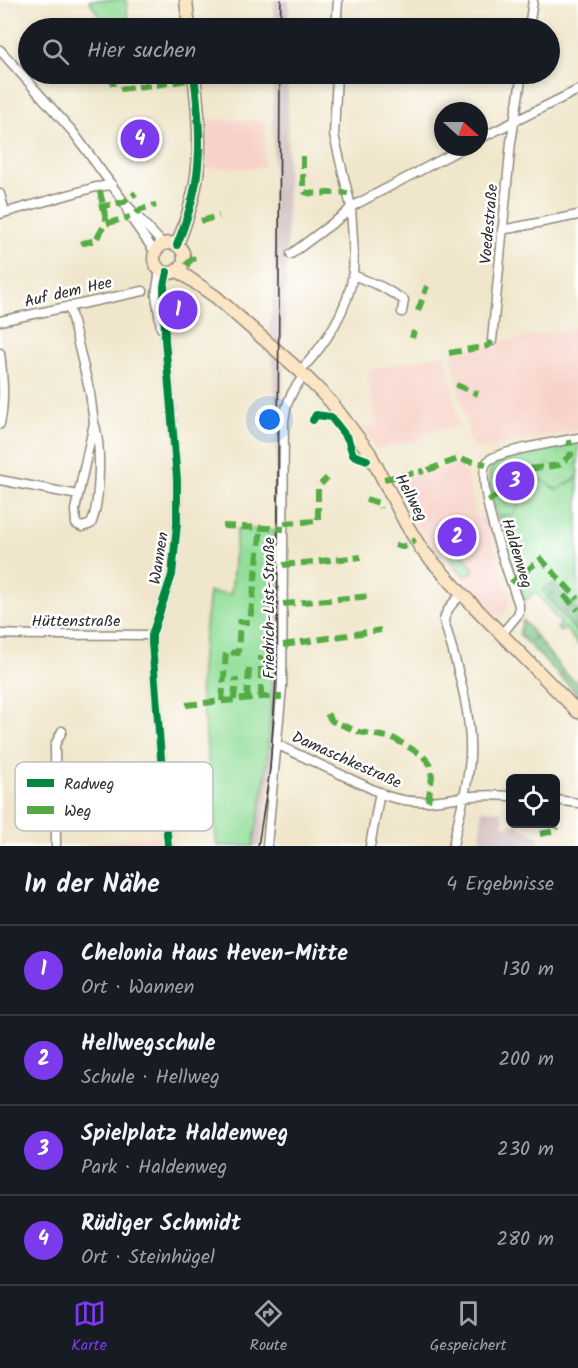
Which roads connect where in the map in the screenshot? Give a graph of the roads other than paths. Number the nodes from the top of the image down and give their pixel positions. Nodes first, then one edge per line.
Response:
1 (186, 0) edge
2 (338, 0) edge
3 (533, 0) edge
4 (188, 18) edge
5 (337, 18) edge
6 (530, 18) edge
7 (0, 50) edge
8 (18, 70) edge
9 (30, 84) edge
10 (195, 84) edge
11 (337, 84) edge
12 (520, 84) edge
13 (578, 90) edge
14 (514, 121) junction
15 (488, 134) edge
16 (448, 156) edge
17 (112, 185) junction
18 (0, 194) edge
19 (351, 207) junction
20 (3, 213) edge
21 (578, 215) edge
22 (502, 230) junction
23 (166, 246) junction
24 (291, 254) dead end
25 (172, 268) junction
26 (353, 275) junction
27 (143, 291) dead end
28 (69, 306) junction
29 (402, 312) dead end
30 (0, 321) edge
31 (492, 341) dead end
32 (0, 354) edge
33 (302, 374) junction
34 (94, 423) junction
35 (0, 424) edge
36 (578, 438) edge
37 (0, 480) edge
38 (78, 495) junction
39 (462, 594) junction
40 (0, 634) edge
41 (502, 634) junction
42 (152, 635) junction
43 (578, 712) edge
44 (62, 731) dead end
45 (278, 746) junction
46 (56, 762) edge
47 (162, 762) edge
48 (380, 792) junction
49 (506, 796) edge
50 (463, 797) junction
51 (560, 800) edge
52 (578, 802) edge
53 (167, 831) edge
54 (168, 846) edge
55 (267, 846) edge
56 (370, 846) edge
57 (453, 846) edge

1 - 4 street
2 - 5 street
3 - 6 street
7 - 8 street
9 - 17 street
10 - 23 street
11 - 19 street
12 - 14 street, Voedestraße
13 - 14 street
14 - 15 street
14 - 22 street, Voedestraße
16 - 19 street
17 - 20 street
17 - 23 street
18 - 20 street
19 - 24 street
19 - 26 street
21 - 22 street
22 - 31 street, Voedestraße
23 - 25 street
23 - 25 street
25 - 33 street, Hellweg
25 - 42 street, Wannen
26 - 29 street
26 - 33 street, Friedrich-List-Straße
27 - 28 street, Auf dem Hee
28 - 30 street, Auf dem Hee
28 - 34 street
32 - 35 street
33 - 39 street, Hellweg
33 - 45 street, Friedrich-List-Straße
34 - 38 street
34 - 38 street
36 - 41 street, Haldenweg
37 - 38 street
39 - 41 street, Hellweg
39 - 50 street
40 - 42 street, Hüttenstraße
41 - 43 street, Hellweg
42 - 47 street, Wannen
44 - 46 street
45 - 48 street, Damaschkestraße
45 - 55 street, Friedrich-List-Straße
48 - 50 street, Damaschkestraße
48 - 56 street
49 - 50 street, Damaschkestraße
50 - 57 street
51 - 52 street
53 - 54 street, Wannen

